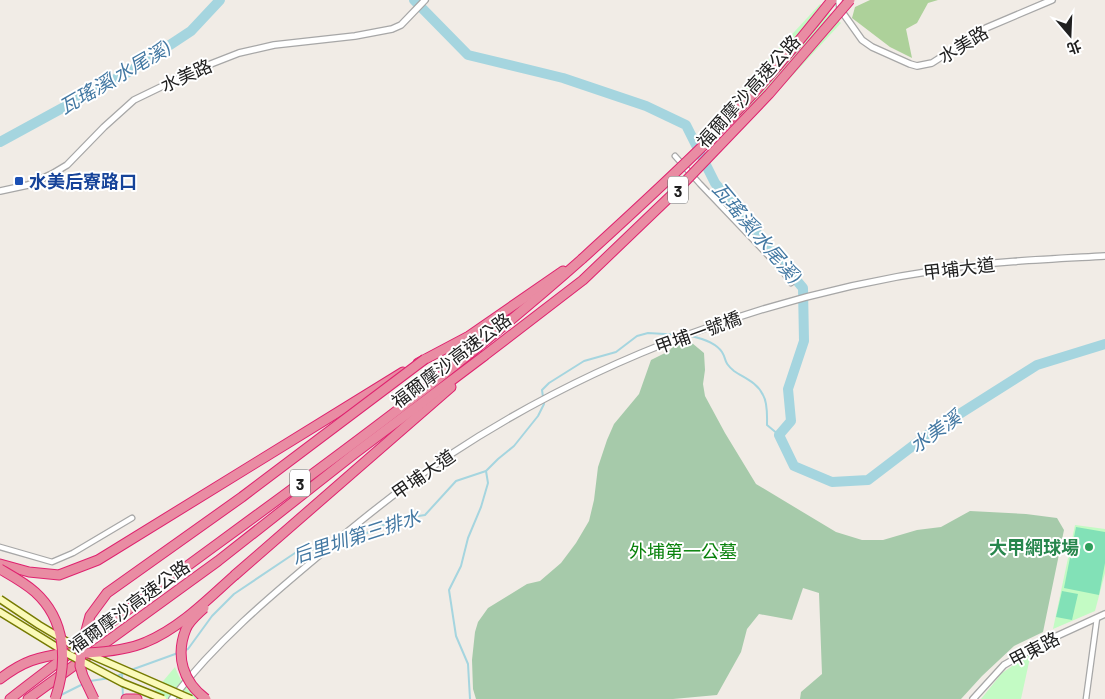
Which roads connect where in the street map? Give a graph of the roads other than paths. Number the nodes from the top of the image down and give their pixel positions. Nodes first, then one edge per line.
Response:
1 (425, 0) edge
2 (832, 0) edge
3 (839, 0) edge
4 (850, 0) edge
5 (1052, 0) edge
6 (676, 156) dead end
7 (0, 191) edge
8 (1105, 256) edge
9 (582, 259) junction
10 (791, 283) dead end
11 (815, 295) joint
12 (484, 356) junction
13 (425, 359) junction
14 (586, 379) joint
15 (132, 518) dead end
16 (0, 547) edge
17 (0, 564) edge
18 (0, 569) edge
19 (235, 575) junction
20 (0, 600) edge
21 (0, 612) edge
22 (1105, 614) edge
23 (1096, 618) junction
24 (66, 653) junction
25 (86, 653) junction
26 (0, 679) edge
27 (10, 699) edge
28 (28, 699) edge
29 (55, 699) edge
30 (94, 699) edge
31 (126, 699) edge
32 (137, 699) edge
33 (163, 699) edge
34 (172, 699) edge
35 (191, 699) edge
36 (206, 699) edge
37 (974, 699) edge
38 (1086, 699) edge

1 - 7 street, 水美路
2 - 9 highway, 福爾摩沙高速公路 / 3, bridge
3 - 5 street, 水美路
4 - 12 highway, 福爾摩沙高速公路 / 3, bridge
6 - 10 street
8 - 11 street, 甲埔大道
9 - 13 highway
9 - 27 highway, 福爾摩沙高速公路 / 3, bridge
11 - 14 street, 甲埔一號橋
12 - 19 highway
12 - 28 highway, 福爾摩沙高速公路 / 3, bridge
13 - 17 highway, bridge
13 - 30 highway, bridge
14 - 34 street, 甲埔大道
15 - 16 street
18 - 29 highway, bridge
19 - 25 highway, bridge
19 - 36 highway, bridge
20 - 25 main road, bridge
21 - 24 main road
22 - 23 street, 甲東路
23 - 37 street, 甲東路
23 - 38 street
24 - 25 main road, bridge
24 - 26 highway
24 - 33 main road, bridge
25 - 35 main road, bridge
31 - 32 highway

